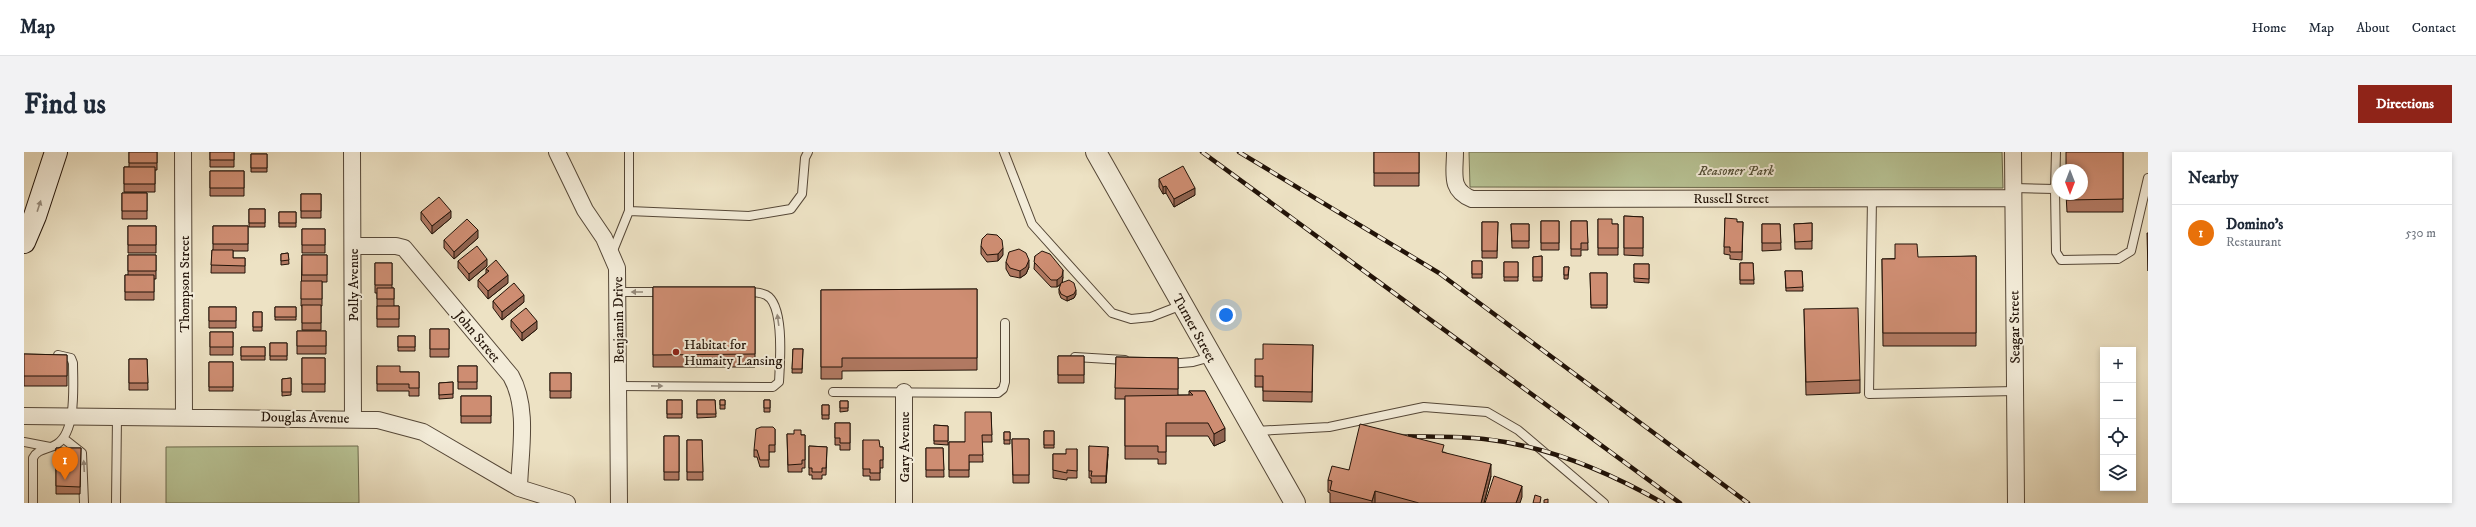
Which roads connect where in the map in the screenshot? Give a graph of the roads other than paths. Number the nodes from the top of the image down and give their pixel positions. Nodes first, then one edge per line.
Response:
1 (56, 152) edge
2 (183, 152) edge
3 (352, 152) edge
4 (557, 152) edge
5 (629, 152) edge
6 (808, 152) edge
7 (1004, 152) edge
8 (1096, 152) edge
9 (1455, 152) edge
10 (2013, 152) edge
11 (2056, 152) edge
12 (2056, 164) edge
13 (2148, 178) edge
14 (2052, 188) edge
15 (2013, 193) junction
16 (1872, 198) junction
17 (2055, 200) edge
18 (630, 211) junction
19 (24, 242) edge
20 (353, 246) junction
21 (612, 253) junction
22 (618, 292) junction
23 (668, 292) edge
24 (739, 292) edge
25 (1182, 305) junction
26 (1006, 323) dead end
27 (52, 355) edge
28 (1074, 357) edge
29 (1211, 357) junction
30 (1136, 361) edge
31 (1158, 363) edge
32 (618, 386) junction
33 (2015, 391) junction
34 (833, 392) dead end
35 (904, 392) junction
36 (24, 416) edge
37 (72, 416) junction
38 (117, 416) junction
39 (184, 416) junction
40 (353, 418) junction
41 (1255, 431) junction
42 (63, 438) junction
43 (24, 442) edge
44 (50, 447) junction
45 (519, 488) junction
46 (1292, 502) edge
47 (33, 503) edge
48 (84, 503) edge
49 (116, 503) edge
50 (566, 503) edge
51 (619, 503) edge
52 (904, 503) edge
53 (1604, 503) edge
54 (2016, 503) edge

19 -> 1 main road
2 - 39 street, Thompson Street
3 - 20 street, Polly Avenue
4 - 21 street, Benjamin Drive
5 - 18 lane
6 - 18 lane
7 - 25 lane
8 - 25 street, Turner Street
9 - 16 street, Russell Street
10 - 15 street, Seagar Street
11 - 12 lane
13 - 17 lane
14 - 15 lane
15 - 16 street, Russell Street
15 - 33 street, Seagar Street
16 - 33 lane
18 - 21 lane
20 - 40 street, Polly Avenue
20 - 45 street, John Street
21 - 22 street, Benjamin Drive
23 -> 22 lane
22 - 32 street, Benjamin Drive
32 -> 24 lane
25 - 29 street, Turner Street
26 - 35 lane
27 - 37 lane
28 - 30 lane
29 - 31 lane
29 - 41 street, Turner Street
32 - 51 street, Benjamin Drive
33 - 54 street, Seagar Street
34 - 35 lane
35 - 52 street, Gary Avenue
36 - 37 street, Douglas Avenue
37 - 38 street, Douglas Avenue
37 - 42 lane
38 - 39 street, Douglas Avenue
38 - 49 lane
39 - 40 street, Douglas Avenue
40 - 45 street, Douglas Avenue
41 - 46 street, Turner Street
41 - 53 lane
42 - 44 lane
48 -> 42 lane
43 - 44 lane
44 - 47 lane
45 - 50 street, Douglas Avenue

